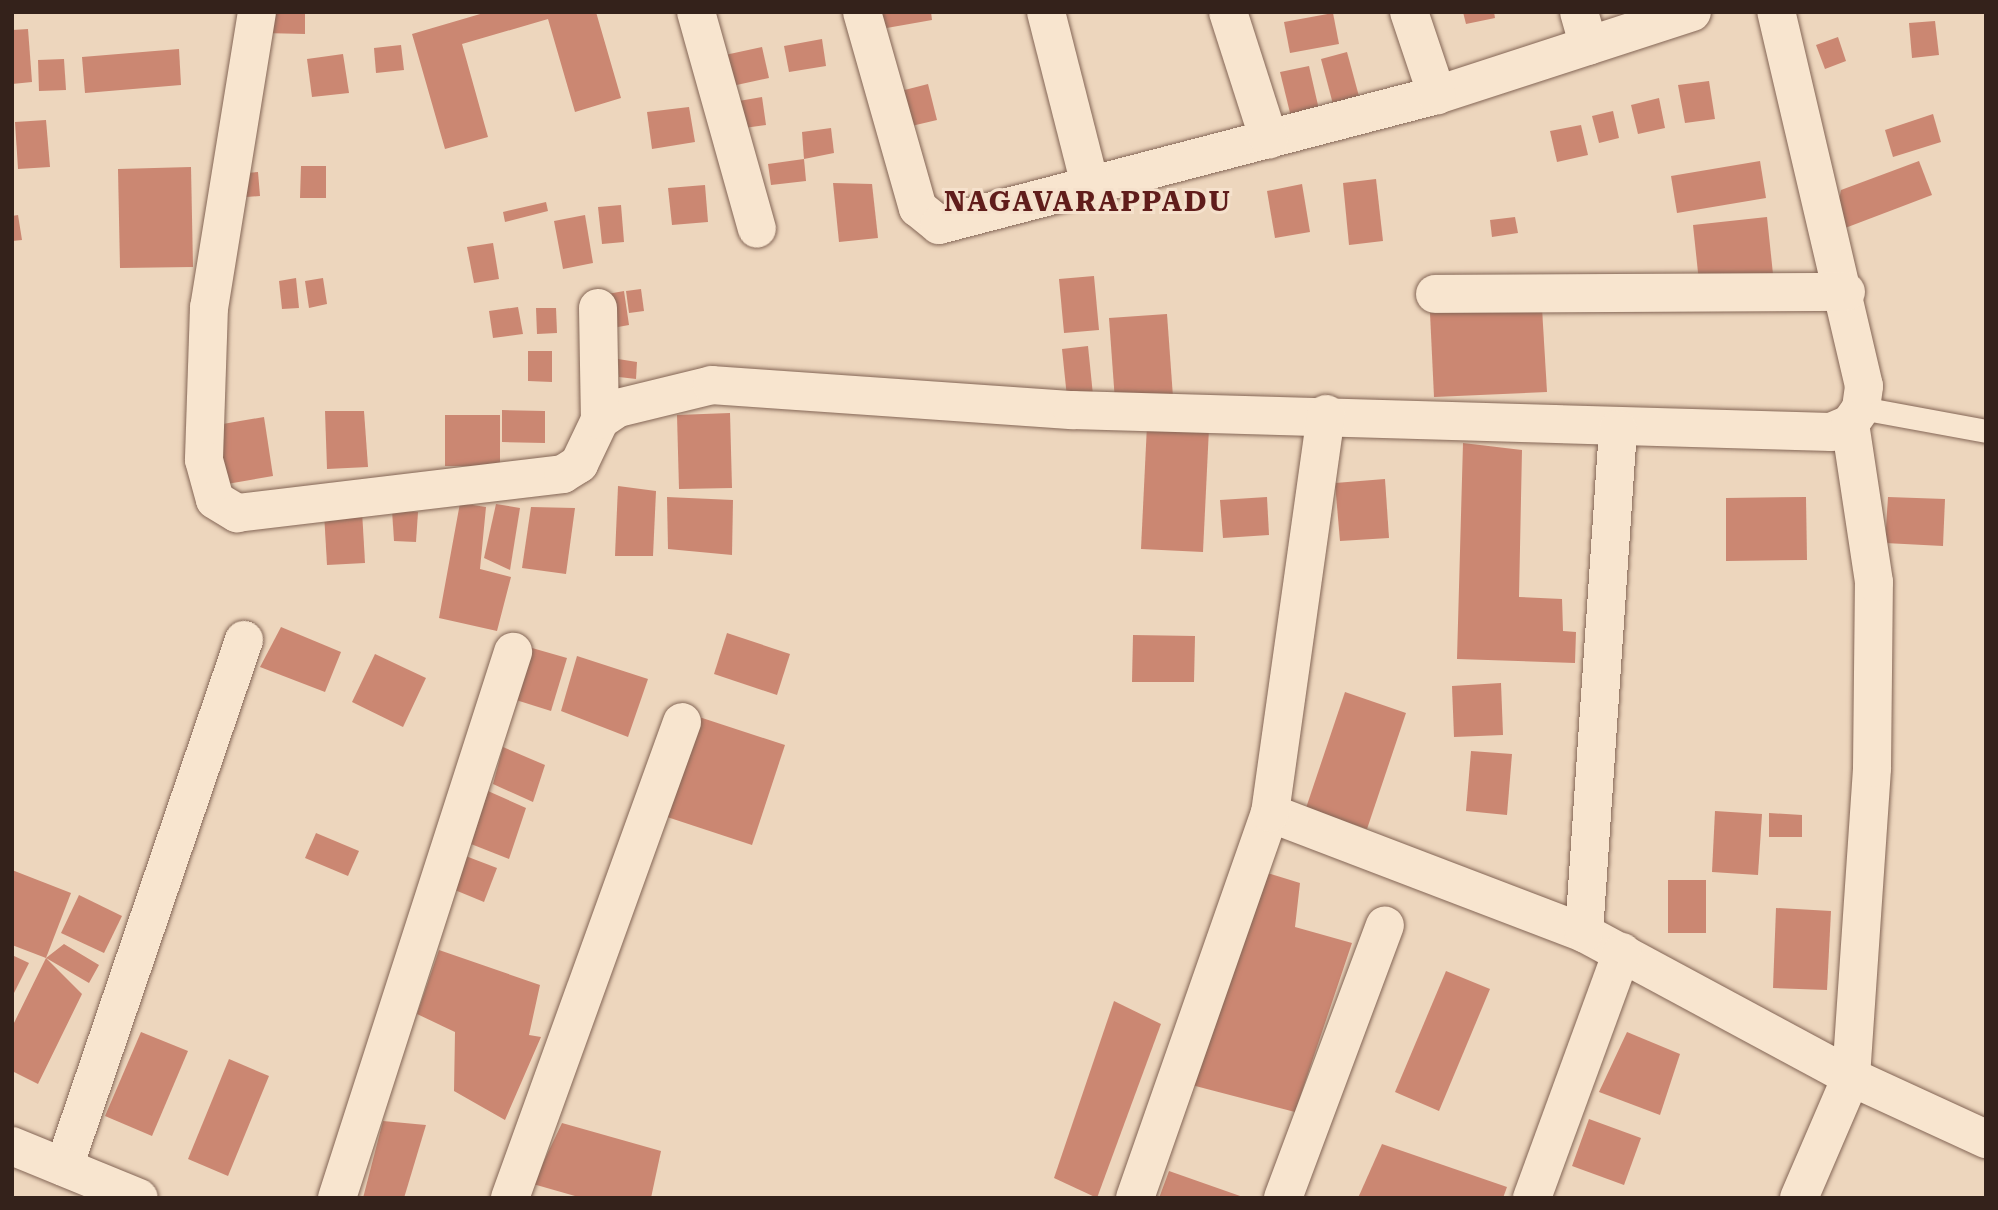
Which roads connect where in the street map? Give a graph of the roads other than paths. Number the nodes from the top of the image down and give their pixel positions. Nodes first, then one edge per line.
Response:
1 (257, 12) edge
2 (696, 12) edge
3 (862, 12) edge
4 (1046, 12) edge
5 (1228, 12) edge
6 (1409, 12) edge
7 (1692, 12) edge
8 (1776, 12) edge
9 (1584, 29) edge
10 (1437, 95) junction
11 (1269, 141) junction
12 (1091, 188) junction
13 (757, 229) dead end
14 (1846, 292) junction
15 (1435, 294) dead end
16 (598, 308) dead end
17 (1326, 414) junction
18 (1855, 416) junction
19 (600, 420) junction
20 (1618, 429) junction
21 (1986, 430) edge
22 (244, 640) dead end
23 (513, 652) dead end
24 (682, 722) dead end
25 (1270, 813) junction
26 (1385, 925) dead end
27 (1584, 933) junction
28 (1622, 952) junction
29 (1851, 1077) junction
30 (1986, 1139) edge
31 (12, 1146) edge
32 (64, 1167) junction
33 (139, 1198) edge
34 (337, 1198) edge
35 (510, 1198) edge
36 (1135, 1198) edge
37 (1283, 1198) edge
38 (1532, 1198) edge
39 (1799, 1198) edge

1 - 19 street
2 - 13 street
3 - 12 street
4 - 12 street
5 - 11 street
6 - 10 street
7 - 9 street
8 - 14 street
9 - 10 street
10 - 11 street
11 - 12 street
14 - 15 street
14 - 18 street
16 - 19 street
17 - 19 street
17 - 20 street
17 - 25 street
18 - 20 street
18 - 21 lane
18 - 29 street
20 - 27 street
22 - 32 street
23 - 34 street
24 - 35 street
25 - 27 street
25 - 36 street
26 - 37 street
27 - 28 street
28 - 29 street
28 - 38 street
29 - 30 street
29 - 39 street
31 - 32 street
32 - 33 street

